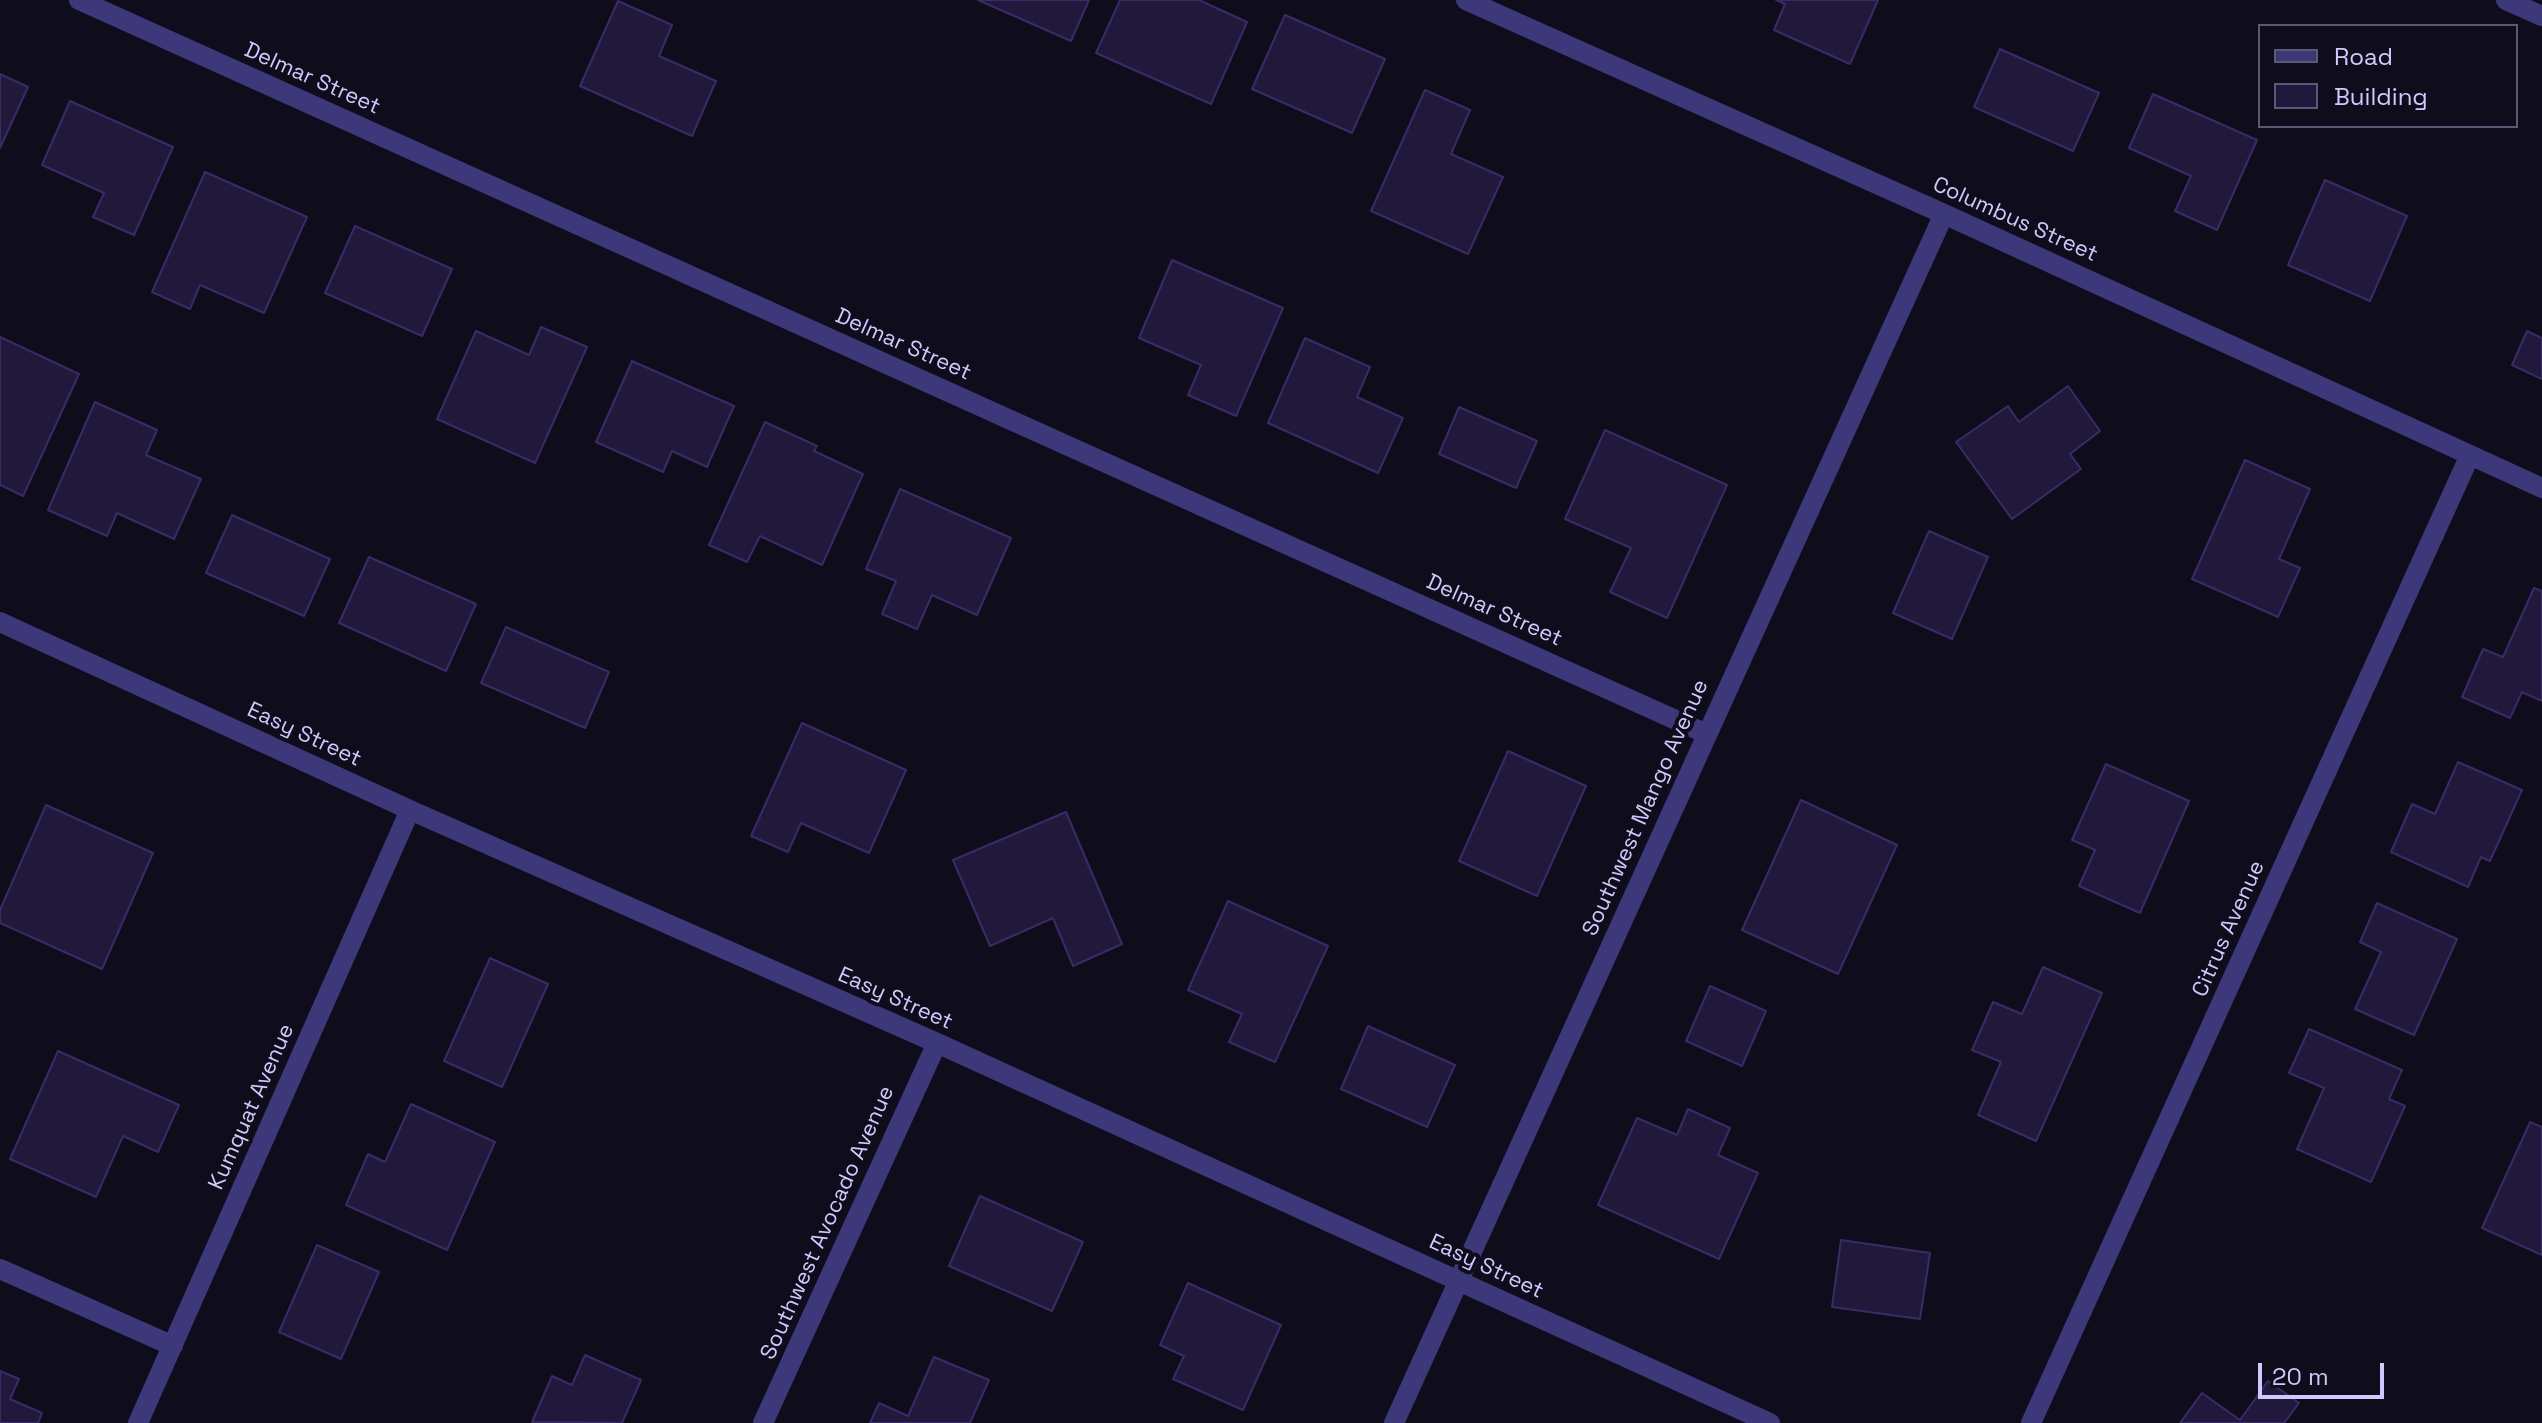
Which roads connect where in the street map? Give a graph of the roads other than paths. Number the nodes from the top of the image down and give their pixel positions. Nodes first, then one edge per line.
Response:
1 (79, 0) edge
2 (1466, 0) edge
3 (2506, 0) edge
4 (2542, 16) edge
5 (1944, 214) junction
6 (2470, 455) junction
7 (2542, 488) edge
8 (0, 622) edge
9 (1707, 734) junction
10 (410, 810) junction
11 (937, 1043) junction
12 (0, 1269) edge
13 (1458, 1281) junction
14 (173, 1346) junction
15 (138, 1423) edge
16 (763, 1423) edge
17 (1394, 1423) edge
18 (1770, 1423) edge
19 (2031, 1423) edge

1 - 9 street, Delmar Street
2 - 5 street, Columbus Street
3 - 4 street
5 - 6 street, Columbus Street
5 - 9 street, Southwest Mango Avenue
6 - 7 street, Columbus Street
6 - 19 street, Citrus Avenue
8 - 10 street, Easy Street
9 - 13 street, Southwest Mango Avenue
10 - 11 street, Easy Street
10 - 14 street, Kumquat Avenue
11 - 13 street, Easy Street
11 - 16 street, Southwest Avocado Avenue
12 - 14 street
13 - 17 street, Southwest Mango Avenue
13 - 18 street, Easy Street
14 - 15 street, Kumquat Avenue

